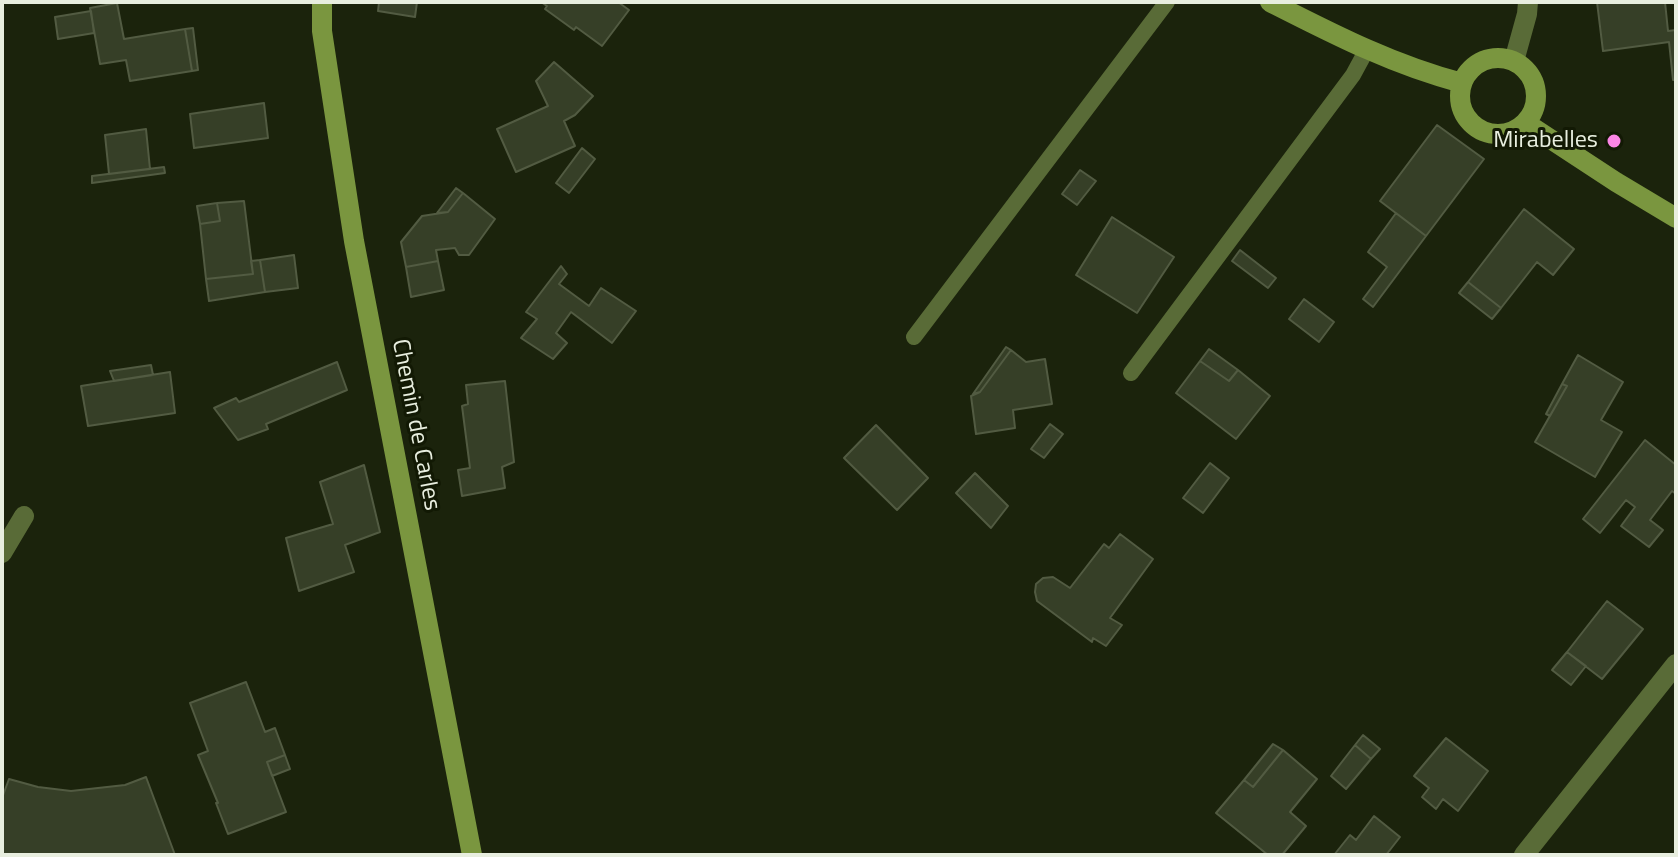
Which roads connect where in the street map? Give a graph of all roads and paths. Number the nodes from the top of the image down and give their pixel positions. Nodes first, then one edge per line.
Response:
1 (322, 2) edge
2 (1167, 2) edge
3 (1270, 2) edge
4 (1527, 8) edge
5 (1366, 51) junction
6 (1514, 61) junction
7 (1462, 83) junction
8 (1526, 123) junction
9 (1676, 218) edge
10 (914, 337) dead end
11 (1131, 373) dead end
12 (24, 516) dead end
13 (2, 553) edge
14 (1676, 664) edge
15 (472, 855) edge
16 (1524, 855) edge

1 - 15 street, Chemin de Carles
2 - 10 lane
3 - 5 street
4 - 6 street
5 - 7 street
5 - 11 lane
6 - 7 street
6 - 8 street
7 - 8 street
8 - 9 street
12 - 13 street
14 - 16 street

